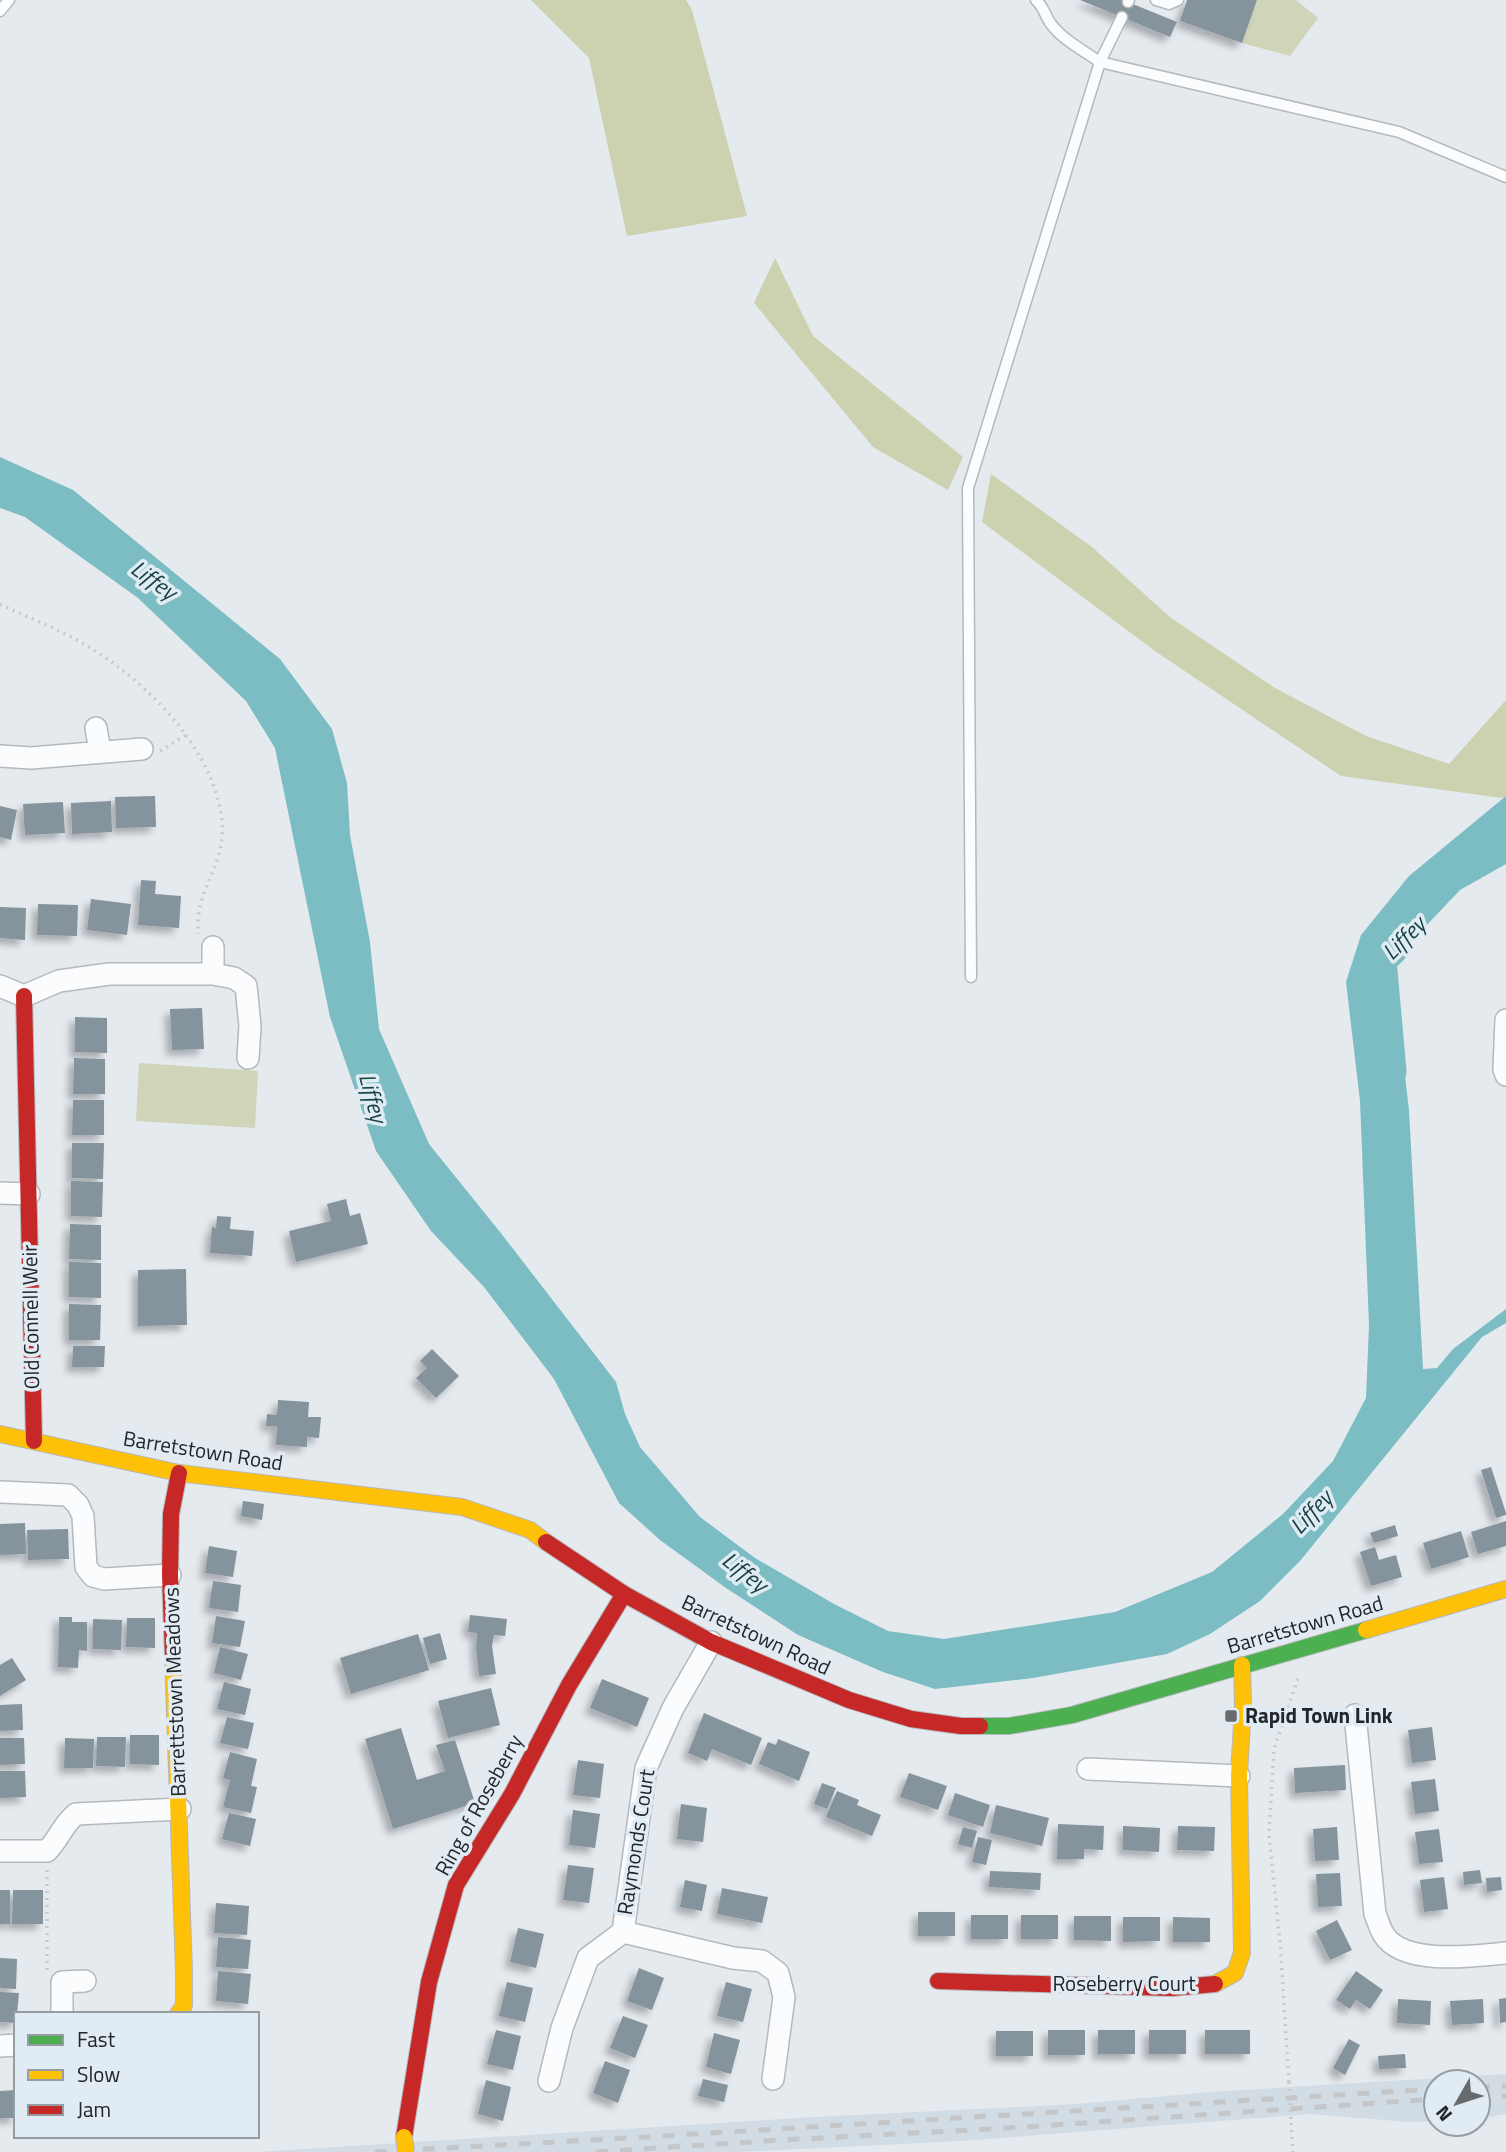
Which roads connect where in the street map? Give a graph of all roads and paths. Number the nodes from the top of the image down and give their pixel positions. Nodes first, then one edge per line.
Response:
1 (9, 0) edge
2 (1036, 0) edge
3 (1156, 0) edge
4 (1178, 0) edge
5 (0, 11) edge
6 (1122, 17) dead end
7 (1100, 62) junction
8 (1506, 177) edge
9 (96, 728) dead end
10 (142, 750) dead end
11 (100, 751) junction
12 (0, 756) edge
13 (213, 947) dead end
14 (213, 974) junction
15 (971, 977) dead end
16 (0, 986) edge
17 (24, 996) junction
18 (1506, 1020) edge
19 (248, 1058) dead end
20 (1506, 1075) edge
21 (0, 1193) edge
22 (29, 1194) junction
23 (0, 1434) edge
24 (34, 1441) junction
25 (179, 1473) junction
26 (0, 1492) edge
27 (170, 1575) junction
28 (1506, 1589) edge
29 (624, 1594) junction
30 (710, 1642) junction
31 (1296, 1649) junction
32 (1242, 1665) junction
33 (1355, 1715) dead end
34 (1088, 1769) dead end
35 (1239, 1776) junction
36 (180, 1809) junction
37 (0, 1851) edge
38 (47, 1851) junction
39 (622, 1932) junction
40 (1506, 1953) edge
41 (85, 1981) dead end
42 (938, 1981) dead end
43 (62, 1982) junction
44 (62, 2012) edge
45 (179, 2012) edge
46 (773, 2079) dead end
47 (550, 2081) dead end
48 (405, 2145) edge
49 (1293, 2152) edge

1 - 5 lane
2 - 7 lane
3 - 4 lane
6 - 7 lane
7 - 8 lane
7 - 15 lane
9 - 11 street
10 - 11 street
11 - 12 street
13 - 14 street
14 - 17 street
14 - 19 street
16 - 17 street
17 - 22 street, Old Connell Weir
18 - 20 street
21 - 22 street
22 - 24 street, Old Connell Weir
23 - 24 street, Barretstown Road
24 - 25 street, Barretstown Road
25 - 27 street, Barrettstown Meadows
25 - 29 street, Barretstown Road
26 - 27 street, Barrettstown Meadows
27 - 36 street, Barrettstown Meadows
28 - 31 street, Barretstown Road
29 - 30 street, Barretstown Road
29 - 48 street, Ring of Roseberry
30 - 32 street, Barretstown Road
30 - 39 street, Raymonds Court
31 - 32 street, Barretstown Road
31 - 49 path, bridge
32 - 35 street, Roseberry Court
33 - 40 street
34 - 35 street
35 - 42 street, Roseberry Court
36 - 38 street, Barrettstown Meadows
36 - 45 street, Barrettstown Meadows
37 - 38 street
38 - 43 path
39 - 46 street, Raymonds Court
39 - 47 street, Raymonds Court
41 - 43 street
43 - 44 street

